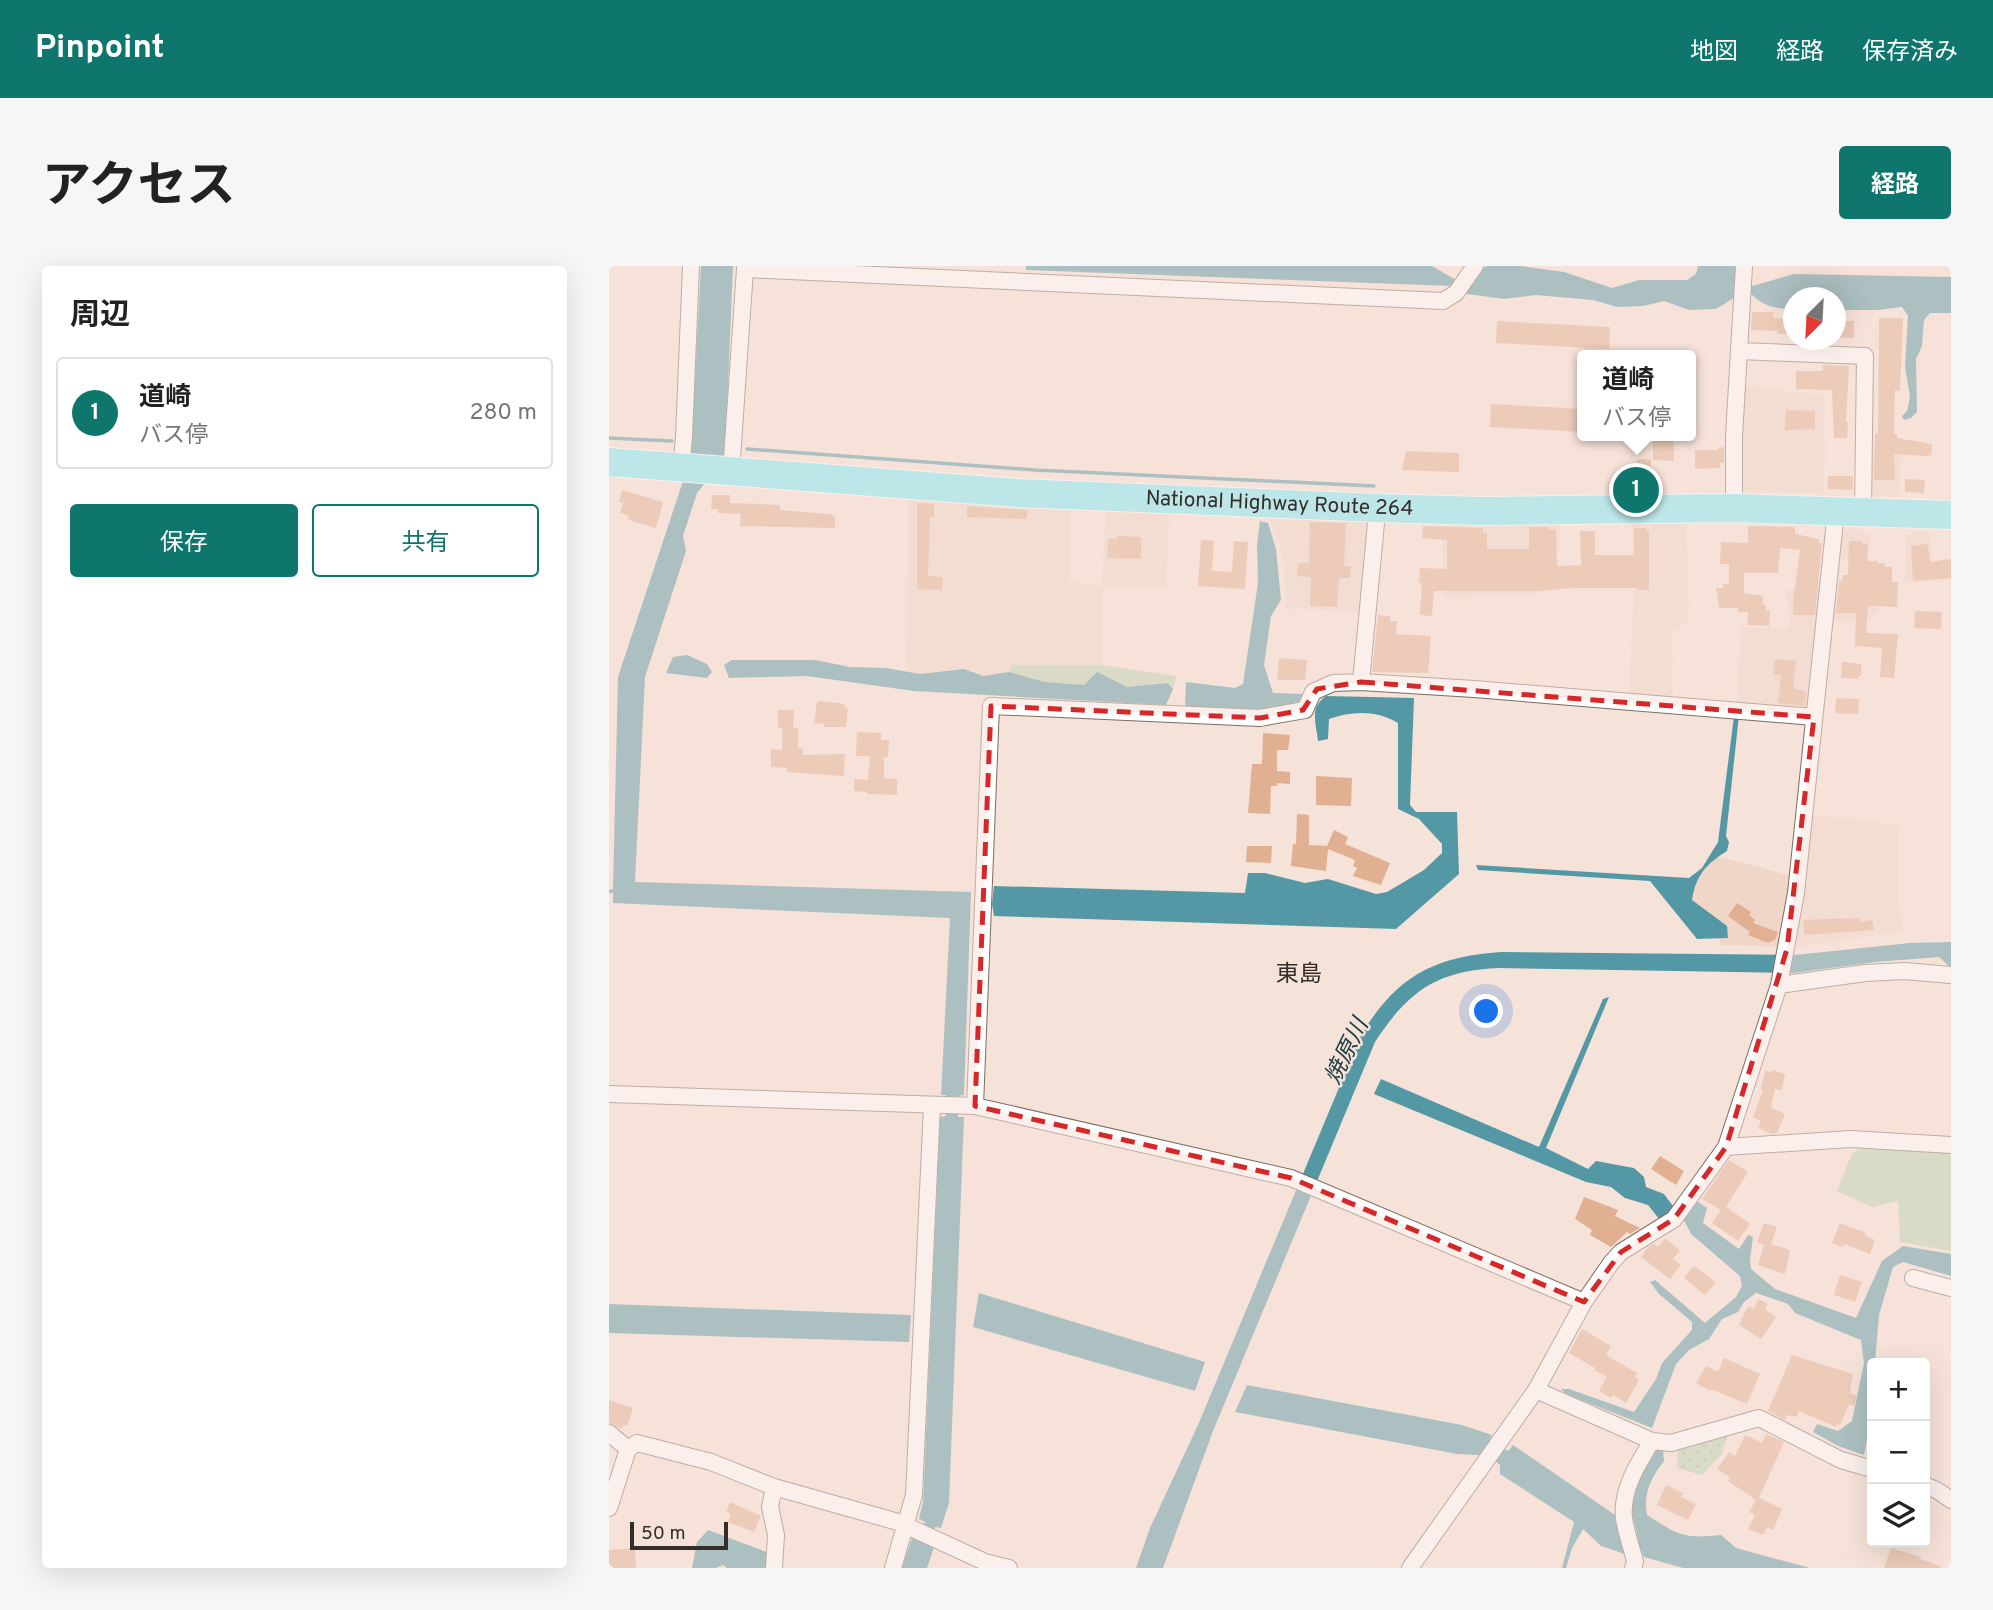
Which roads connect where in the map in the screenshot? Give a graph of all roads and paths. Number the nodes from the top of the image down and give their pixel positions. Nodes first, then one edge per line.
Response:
1 (691, 266) edge
2 (1475, 266) edge
3 (1744, 266) edge
4 (1012, 273) edge
5 (1739, 351) junction
6 (609, 462) edge
7 (681, 468) junction
8 (726, 473) junction
9 (1379, 508) junction
10 (1734, 508) junction
11 (1849, 511) junction
12 (1951, 515) edge
13 (1361, 682) junction
14 (1814, 717) junction
15 (1951, 975) edge
16 (1779, 985) junction
17 (609, 1094) edge
18 (937, 1105) junction
19 (969, 1106) junction
20 (1951, 1145) edge
21 (1726, 1147) junction
22 (1913, 1278) dead end
23 (1951, 1288) edge
24 (1584, 1302) junction
25 (1536, 1390) junction
26 (609, 1433) edge
27 (1652, 1441) junction
28 (628, 1449) junction
29 (1867, 1468) edge
30 (774, 1487) junction
31 (1930, 1487) edge
32 (1951, 1500) edge
33 (609, 1508) edge
34 (906, 1525) junction
35 (774, 1568) edge
36 (893, 1568) edge
37 (1009, 1568) edge
38 (1411, 1568) edge
39 (1633, 1568) edge

1 - 7 street
2 - 4 street
3 - 5 street
4 - 8 street
5 - 10 street
5 - 11 street
6 - 7 highway, National Highway Route 264
7 - 8 highway, National Highway Route 264
8 - 9 highway, National Highway Route 264
9 - 10 highway, National Highway Route 264
9 - 13 street
10 - 11 highway, National Highway Route 264
11 - 12 highway, National Highway Route 264
11 - 14 street
13 - 14 street
13 - 19 street
14 - 16 street
15 - 16 street
16 - 21 street
17 - 18 street
18 - 19 street
18 - 34 street
19 - 24 street
20 - 21 street
21 - 24 street
22 - 23 street
24 - 25 street
25 - 27 street
25 - 38 street
26 - 28 street
27 - 29 street
27 - 39 street
28 - 30 street
28 - 33 street
30 - 34 street
30 - 35 street
31 - 32 street
34 - 36 street
34 - 37 street

